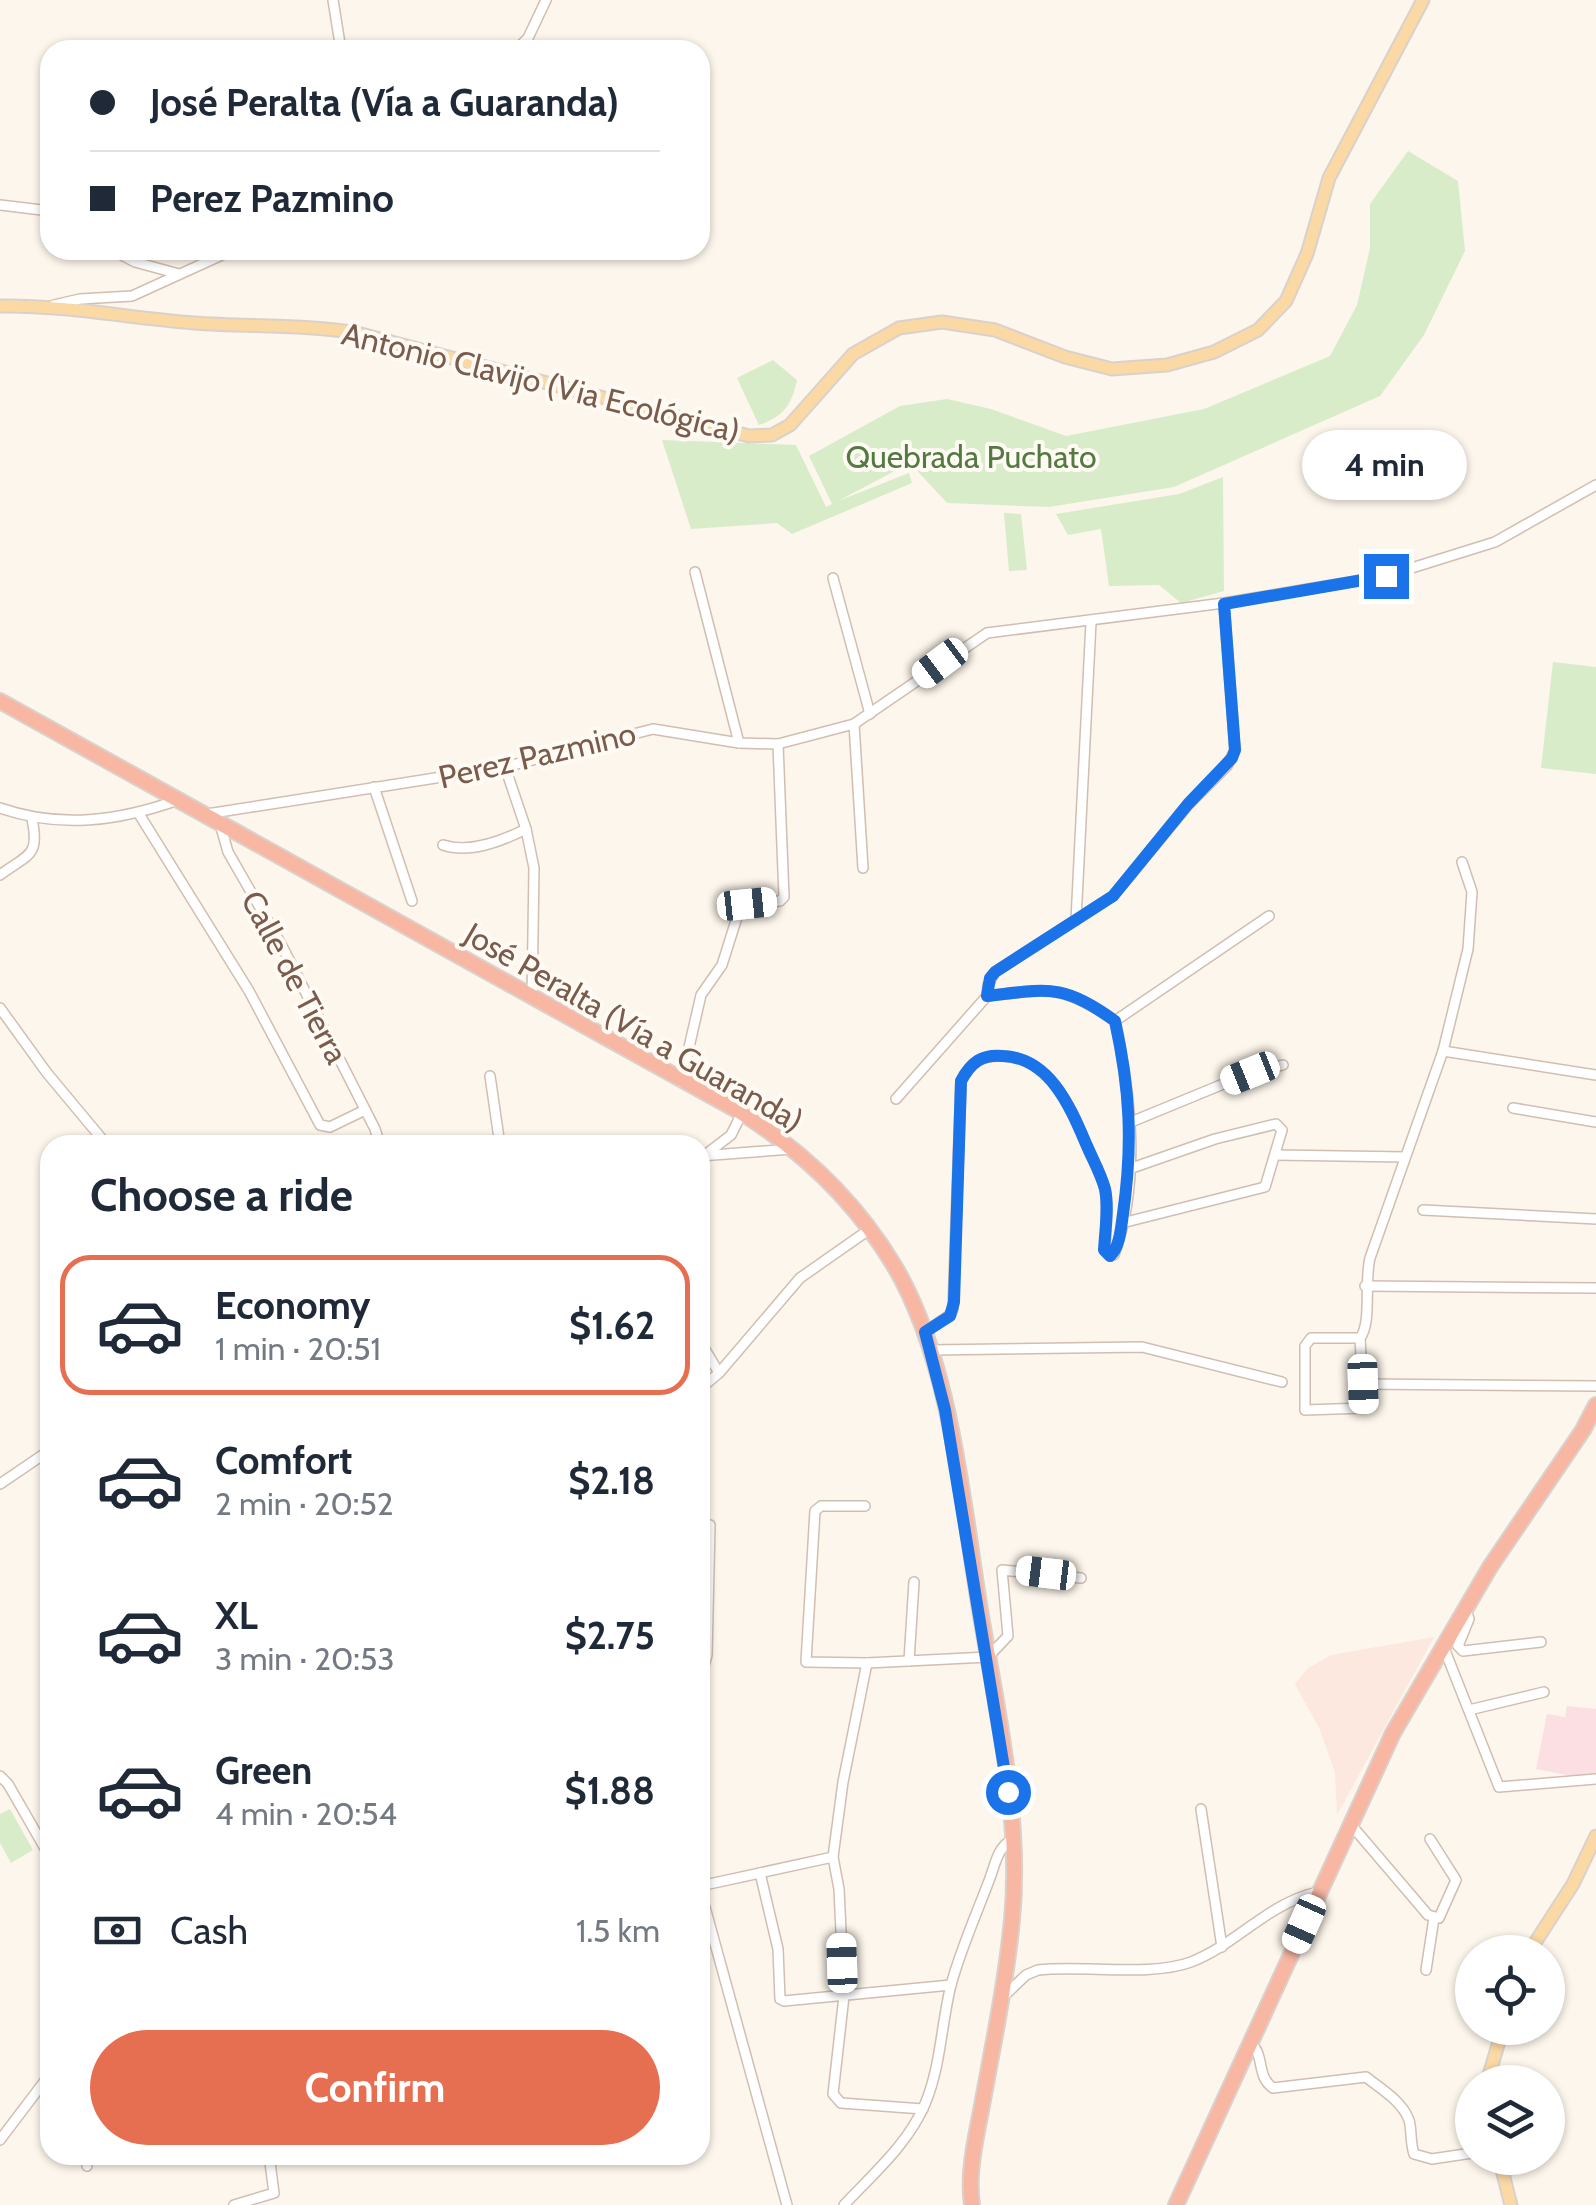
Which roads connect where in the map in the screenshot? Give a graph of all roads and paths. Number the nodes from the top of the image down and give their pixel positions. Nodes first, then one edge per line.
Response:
1 (334, 0) edge
2 (546, 0) edge
3 (1424, 0) edge
4 (339, 40) edge
5 (526, 40) edge
6 (0, 205) edge
7 (40, 210) edge
8 (130, 260) edge
9 (212, 260) edge
10 (182, 274) junction
11 (0, 306) edge
12 (51, 306) junction
13 (1596, 485) edge
14 (694, 572) dead end
15 (834, 578) dead end
16 (1224, 604) junction
17 (1090, 622) junction
18 (0, 702) edge
19 (870, 714) junction
20 (854, 724) junction
21 (739, 742) junction
22 (778, 744) junction
23 (505, 768) junction
24 (374, 788) junction
25 (178, 800) junction
26 (0, 808) edge
27 (139, 814) junction
28 (204, 814) junction
29 (32, 819) junction
30 (220, 824) junction
31 (526, 828) junction
32 (443, 845) dead end
33 (1462, 862) dead end
34 (863, 868) dead end
35 (0, 874) edge
36 (412, 901) dead end
37 (1269, 916) dead end
38 (1076, 920) junction
39 (987, 996) junction
40 (532, 998) junction
41 (0, 1008) edge
42 (1115, 1021) junction
43 (1443, 1051) junction
44 (1283, 1065) dead end
45 (1596, 1075) edge
46 (490, 1076) dead end
47 (682, 1082) junction
48 (896, 1099) dead end
49 (1513, 1108) dead end
50 (365, 1110) junction
51 (742, 1113) junction
52 (1131, 1122) junction
53 (1596, 1122) edge
54 (99, 1135) edge
55 (377, 1135) edge
56 (499, 1135) edge
57 (795, 1149) junction
58 (710, 1150) edge
59 (710, 1155) edge
60 (1276, 1155) junction
61 (1405, 1157) junction
62 (1129, 1169) junction
63 (1423, 1210) dead end
64 (1596, 1219) edge
65 (1122, 1223) junction
66 (870, 1228) junction
67 (1364, 1286) junction
68 (1596, 1288) edge
69 (925, 1332) junction
70 (1360, 1338) junction
71 (931, 1350) junction
72 (710, 1357) edge
73 (719, 1373) junction
74 (710, 1381) edge
75 (1282, 1382) dead end
76 (1363, 1384) junction
77 (1596, 1386) edge
78 (1596, 1405) edge
79 (40, 1457) edge
80 (0, 1484) edge
81 (865, 1506) dead end
82 (1081, 1578) dead end
83 (914, 1582) dead end
84 (1466, 1610) junction
85 (1541, 1642) dead end
86 (1443, 1647) junction
87 (988, 1657) junction
88 (909, 1660) junction
89 (867, 1662) junction
90 (1544, 1692) dead end
91 (1469, 1710) junction
92 (0, 1776) edge
93 (1596, 1779) edge
94 (1201, 1809) dead end
95 (1352, 1826) junction
96 (1596, 1836) edge
97 (1012, 1839) junction
98 (1430, 1839) dead end
99 (40, 1840) edge
100 (833, 1857) junction
101 (760, 1873) junction
102 (710, 1886) edge
103 (1318, 1892) junction
104 (1434, 1918) junction
105 (710, 1924) edge
106 (1540, 1935) edge
107 (1222, 1947) junction
108 (1426, 1970) dead end
109 (951, 1985) junction
110 (844, 1996) junction
111 (1002, 1998) junction
112 (1252, 2043) junction
113 (40, 2087) edge
114 (923, 2110) junction
115 (0, 2140) edge
116 (1455, 2156) edge
117 (270, 2165) edge
118 (1503, 2175) edge
119 (234, 2205) edge
120 (788, 2205) edge
121 (844, 2205) edge
122 (972, 2205) edge
123 (1176, 2205) edge
124 (1511, 2205) edge

1 - 4 street
2 - 5 street
3 - 12 main road, Antonio Clavijo (Via Ecológica)
6 - 7 street
8 - 10 street
9 - 10 street
10 - 12 street
11 - 12 main road, Antonio Clavijo (Via Ecológica)
13 - 16 street, Perez Pazmino
14 - 21 street
15 - 19 street
16 - 17 street, Perez Pazmino
16 - 38 street
17 - 19 street, Perez Pazmino
17 - 38 street
18 - 25 highway, José Peralta (Vía a Guaranda)
19 - 20 street, Perez Pazmino
20 - 22 street, Perez Pazmino
20 - 34 street
21 - 22 street, Perez Pazmino
21 - 23 street, Perez Pazmino
22 - 47 street
23 - 24 street, Perez Pazmino
23 - 31 street
24 - 28 street, Perez Pazmino
24 - 36 street
25 - 27 street
25 - 28 highway, José Peralta (Vía a Guaranda)
26 - 29 street
27 - 29 street
27 - 50 street
28 - 30 highway, José Peralta (Vía a Guaranda)
29 - 35 street
30 - 40 highway, José Peralta (Vía a Guaranda)
30 - 50 street, Calle de Tierra
31 - 32 street
31 - 40 street
33 - 43 street
37 - 42 street
38 - 39 street
39 - 42 street
39 - 48 street
40 - 47 highway, José Peralta (Vía a Guaranda)
41 - 54 street
42 - 52 street
43 - 45 street
43 - 61 street
44 - 52 street
46 - 56 street
47 - 51 highway, José Peralta (Vía a Guaranda)
49 - 53 street
50 - 55 street, Calle de Tierra
51 - 57 highway, José Peralta (Vía a Guaranda)
51 - 58 street
52 - 62 street
57 - 59 street
57 - 66 highway, José Peralta (Vía a Guaranda)
60 - 61 street
60 - 62 street
60 - 65 street
61 - 67 street
62 - 65 street
63 - 64 street
65 - 69 street
66 - 69 highway, José Peralta (Vía a Guaranda)
66 - 73 street
67 - 68 street
67 - 70 street
69 - 71 highway, José Peralta (Vía a Guaranda)
70 - 76 street
70 - 76 street
71 - 75 street
71 - 87 highway, José Peralta (Vía a Guaranda)
72 - 73 street
73 - 74 street
76 - 77 street
78 - 84 highway
79 - 80 street
81 - 89 street
82 - 87 street
83 - 88 street
84 - 85 street
84 - 86 highway
86 - 91 street
86 - 95 highway
87 - 88 street
87 - 97 highway, José Peralta (Vía a Guaranda)
88 - 89 street
89 - 100 street
90 - 91 street
91 - 93 street
92 - 99 street
94 - 107 street
95 - 103 highway
95 - 104 street
96 - 106 main road
97 - 109 street
97 - 111 highway, José Peralta (Vía a Guaranda)
98 - 104 street
100 - 101 street
100 - 110 street
101 - 102 street
101 - 110 street
103 - 107 street
103 - 112 highway
104 - 108 street
105 - 120 street
107 - 111 street
109 - 110 street
109 - 114 street
110 - 114 street
111 - 122 highway, José Peralta (Vía a Guaranda)
112 - 116 street
112 - 123 highway
113 - 115 street
114 - 121 street
117 - 119 street
118 - 124 main road

